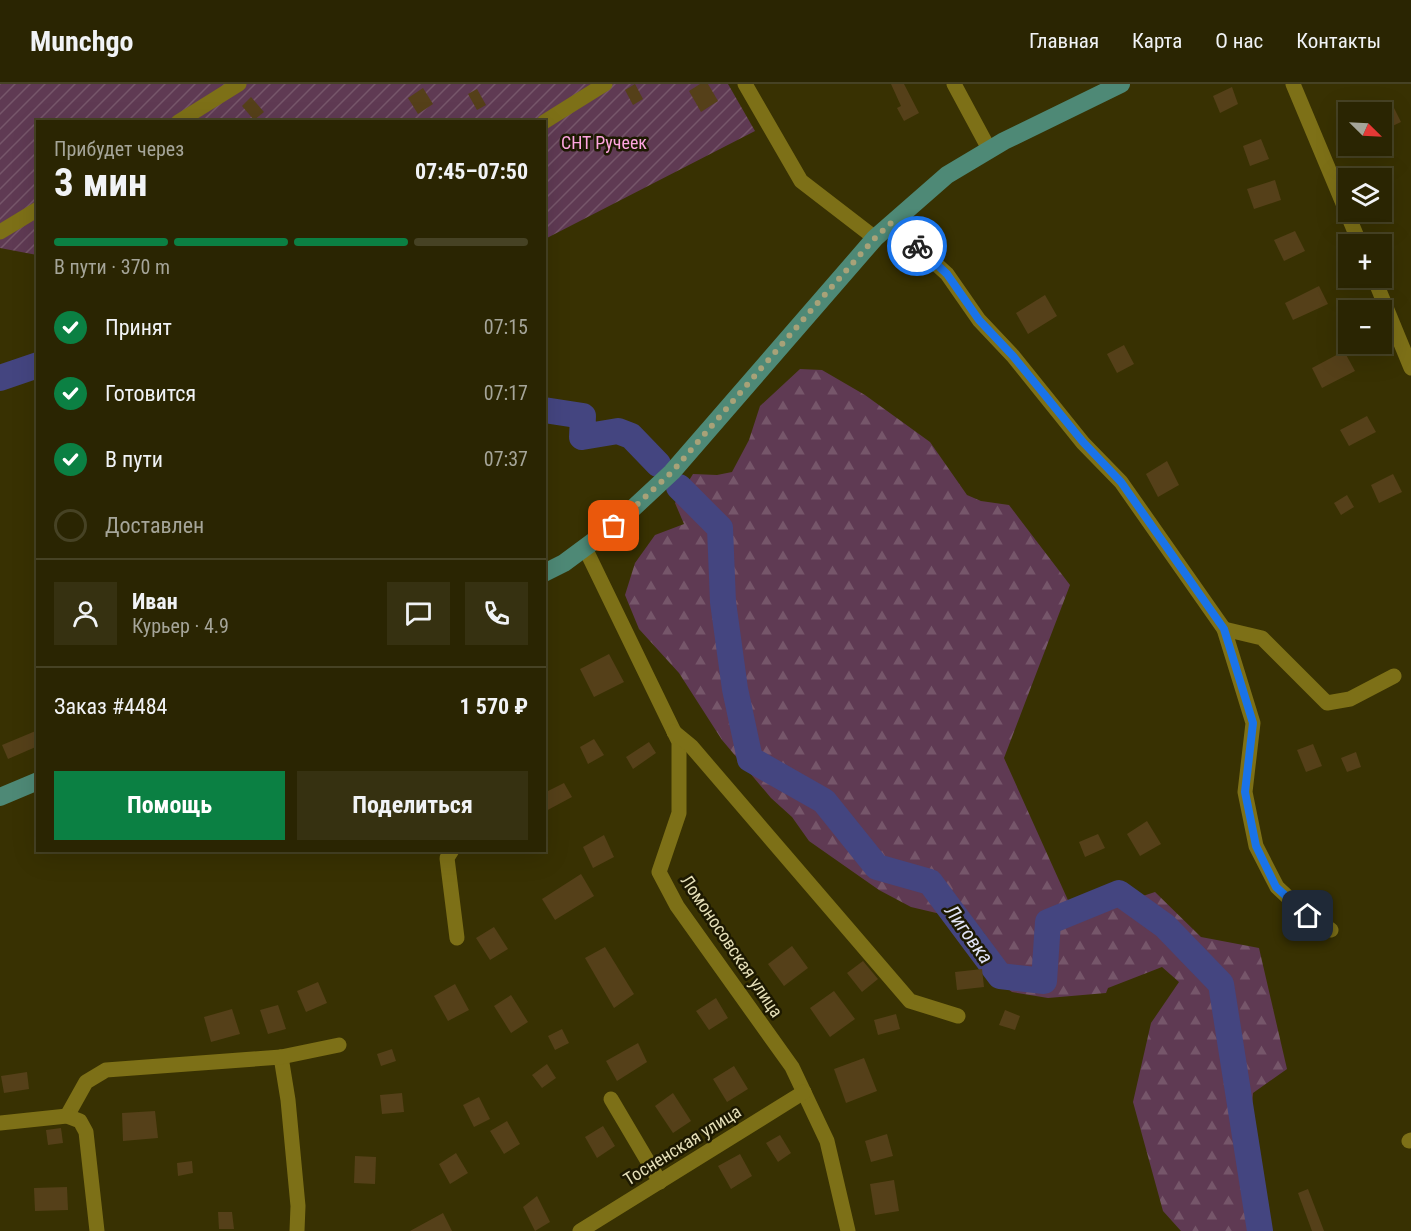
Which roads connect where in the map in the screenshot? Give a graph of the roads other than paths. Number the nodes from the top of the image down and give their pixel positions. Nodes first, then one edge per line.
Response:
1 (239, 84) edge
2 (605, 84) edge
3 (745, 84) edge
4 (954, 84) edge
5 (1120, 84) edge
6 (1293, 84) edge
7 (181, 120) edge
8 (546, 121) edge
9 (989, 149) junction
10 (36, 209) edge
11 (891, 223) junction
12 (0, 232) edge
13 (1356, 234) edge
14 (875, 238) junction
15 (1378, 288) edge
16 (1411, 368) edge
17 (585, 548) junction
18 (546, 572) edge
19 (1224, 629) junction
20 (1394, 676) dead end
21 (674, 732) junction
22 (36, 782) edge
23 (0, 797) edge
24 (451, 852) edge
25 (1331, 930) dead end
26 (457, 938) dead end
27 (958, 1016) dead end
28 (339, 1045) dead end
29 (280, 1057) junction
30 (804, 1092) junction
31 (610, 1099) dead end
32 (67, 1116) junction
33 (0, 1123) edge
34 (660, 1182) junction
35 (97, 1231) edge
36 (297, 1231) edge
37 (580, 1231) edge
38 (848, 1231) edge

1 - 7 street
2 - 8 street
3 - 14 street
4 - 9 street
5 - 9 main road
6 - 13 street
9 - 11 main road
10 - 12 street
11 - 14 main road
11 - 19 street
14 - 17 main road
15 - 16 street
17 - 18 main road
17 - 21 street, Ломоносовская улица
19 - 20 street
19 - 25 street
21 - 27 street
21 - 30 street, Ломоносовская улица
22 - 23 main road
24 - 26 street
28 - 29 street
29 - 32 street
29 - 36 street
30 - 34 street, Тосненская улица
30 - 38 street, Ломоносовская улица
31 - 34 street
32 - 33 street
32 - 35 street
34 - 37 street, Тосненская улица

